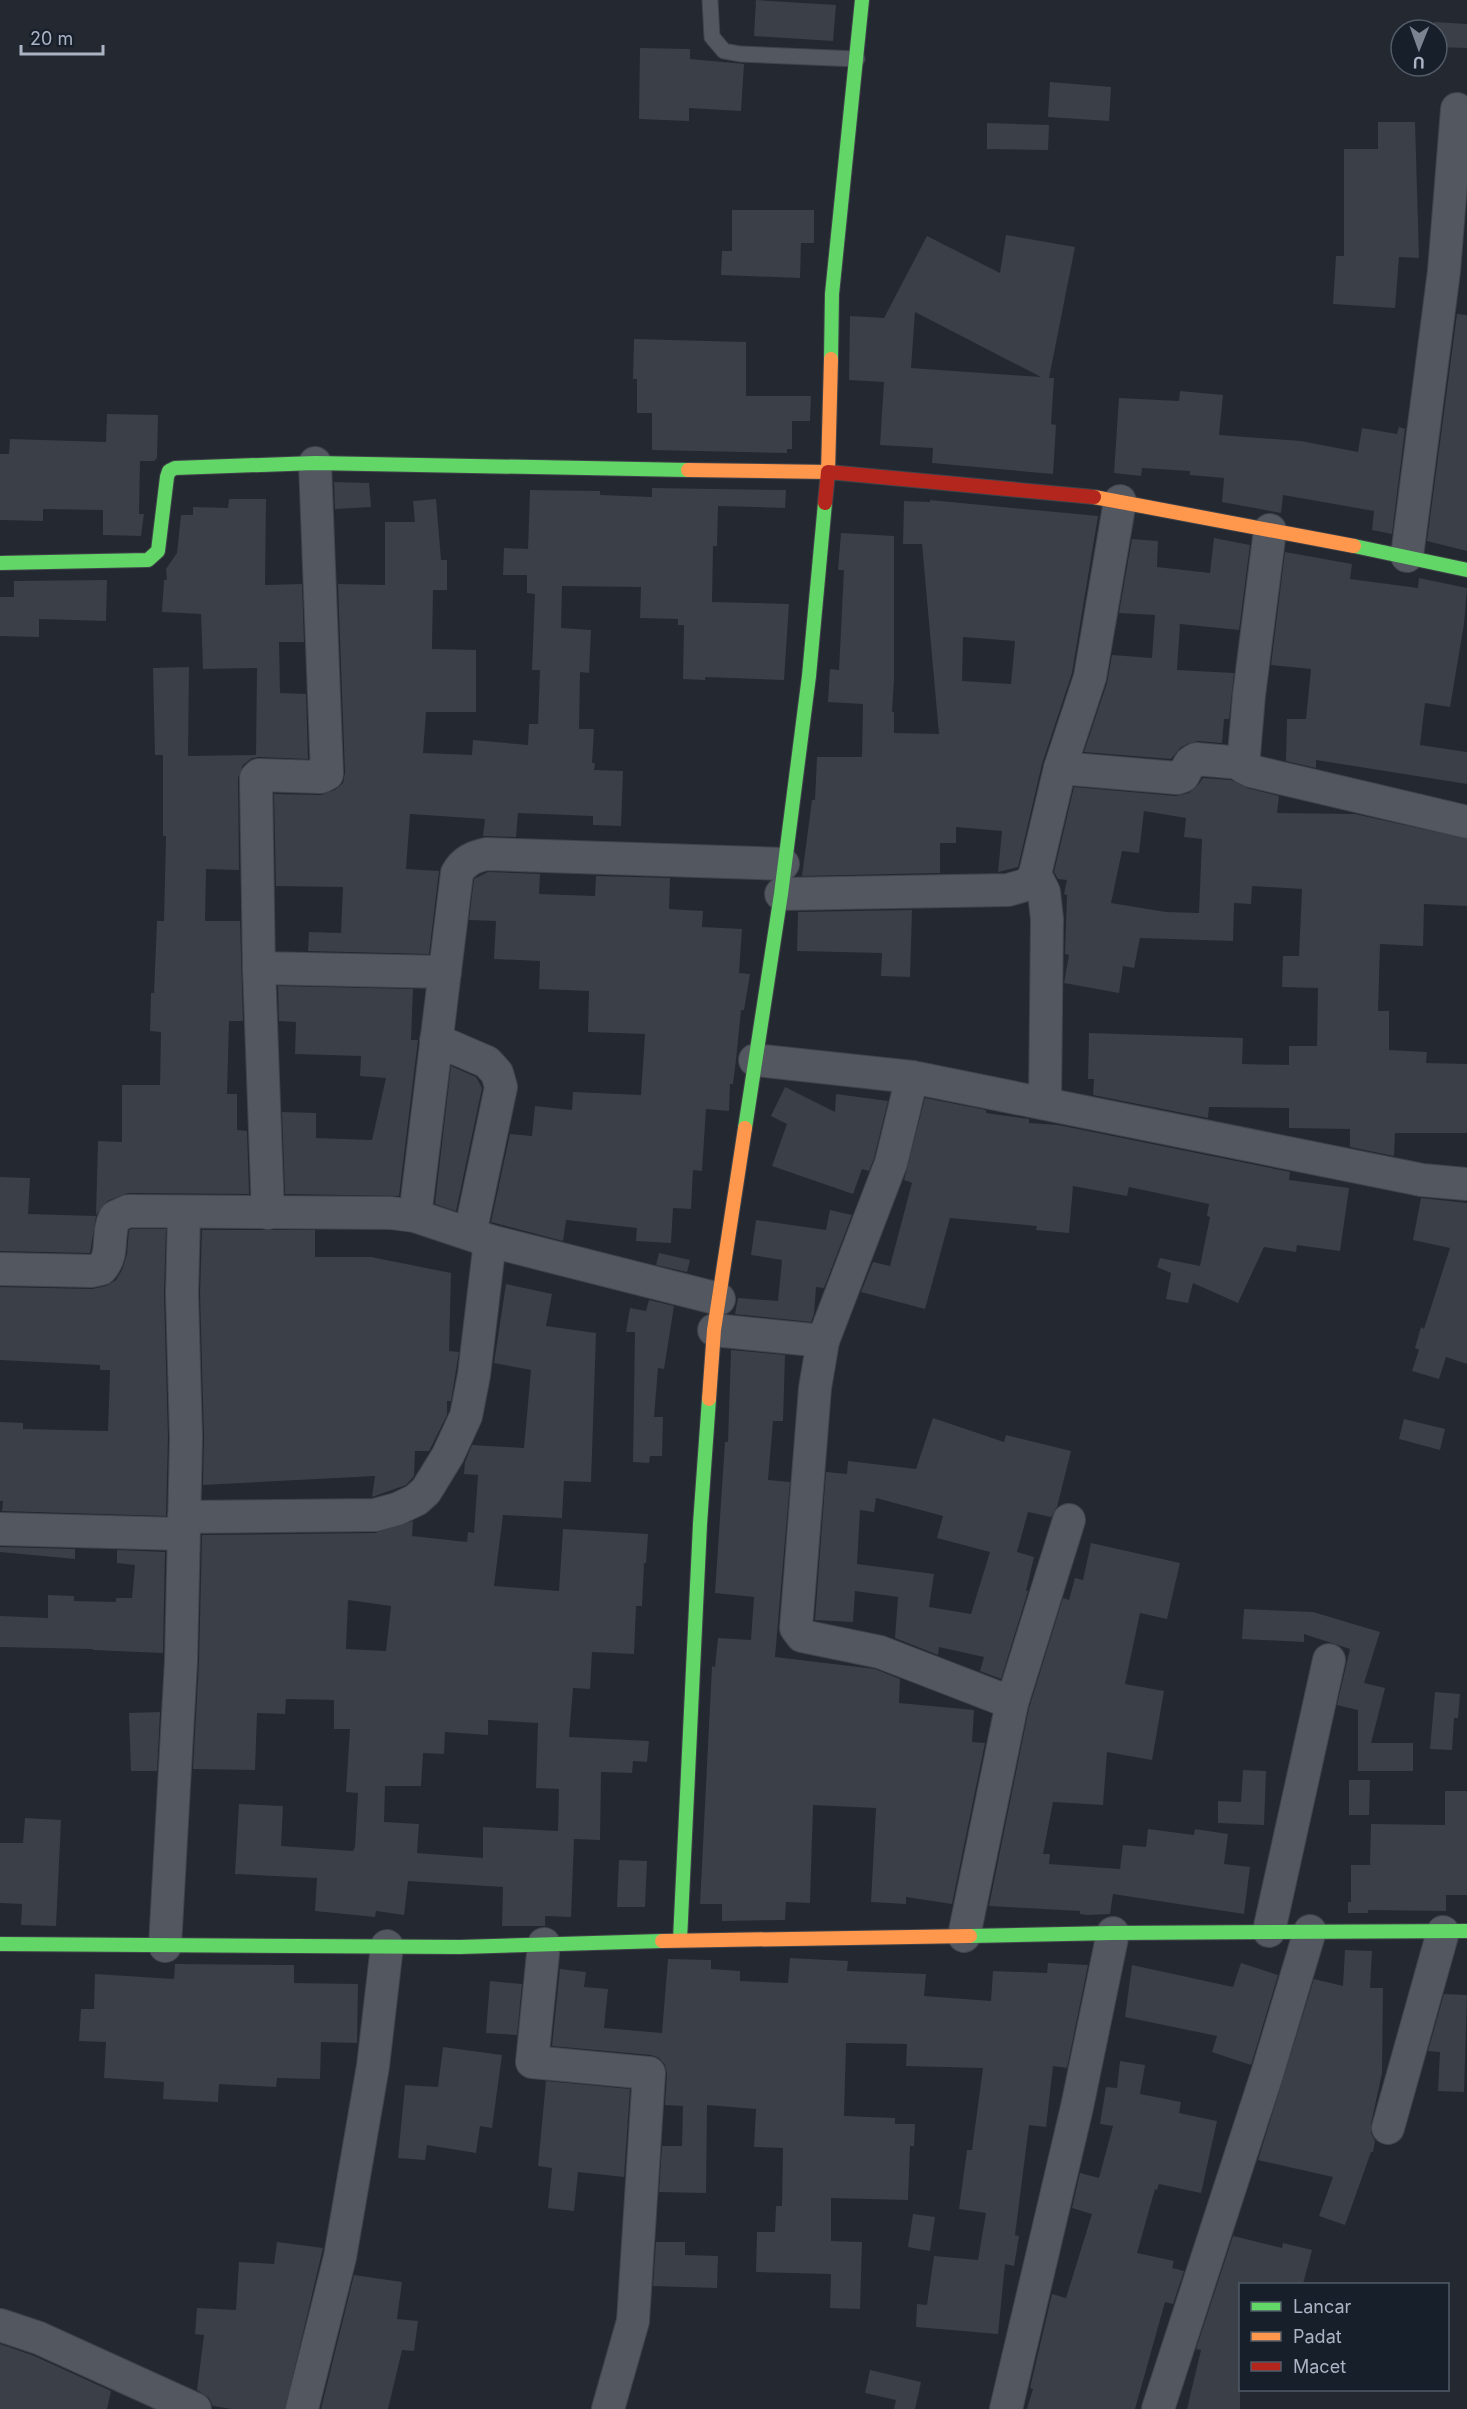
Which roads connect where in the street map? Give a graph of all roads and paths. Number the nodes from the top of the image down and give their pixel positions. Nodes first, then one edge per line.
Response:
1 (710, 0) edge
2 (862, 0) edge
3 (857, 59) junction
4 (1457, 109) dead end
5 (315, 463) junction
6 (828, 472) junction
7 (1120, 501) junction
8 (1270, 530) junction
9 (1407, 556) junction
10 (0, 563) edge
11 (1467, 570) edge
12 (1242, 762) junction
13 (1060, 768) junction
14 (1467, 822) edge
15 (1035, 874) junction
16 (782, 879) junction
17 (259, 968) junction
18 (445, 972) junction
19 (436, 1040) junction
20 (755, 1060) junction
21 (912, 1077) junction
22 (1045, 1102) junction
23 (1467, 1184) edge
24 (184, 1213) junction
25 (268, 1213) junction
26 (415, 1216) junction
27 (480, 1237) junction
28 (0, 1269) edge
29 (719, 1299) junction
30 (714, 1330) junction
31 (823, 1341) junction
32 (1069, 1520) dead end
33 (183, 1525) junction
34 (0, 1529) edge
35 (1329, 1660) dead end
36 (1012, 1703) junction
37 (1269, 1931) junction
38 (1310, 1931) junction
39 (1455, 1932) edge
40 (1113, 1933) junction
41 (964, 1936) junction
42 (680, 1940) junction
43 (0, 1944) edge
44 (544, 1944) junction
45 (165, 1946) junction
46 (387, 1946) junction
47 (1388, 2128) dead end
48 (0, 2325) edge
49 (195, 2409) edge
50 (302, 2409) edge
51 (608, 2409) edge
52 (1006, 2409) edge
53 (1158, 2409) edge

1 - 3 lane
2 - 3 street
3 - 6 street
4 - 9 street
5 - 6 street
5 - 10 street
5 - 17 street
6 - 7 street
6 - 16 street
7 - 8 street
7 - 13 street
8 - 9 street
8 - 12 street
9 - 11 street
12 - 13 street
12 - 14 street
13 - 15 street
15 - 16 street
15 - 22 street
16 - 18 street
16 - 20 street
17 - 18 street
17 - 25 street
18 - 19 street
19 - 26 street
19 - 27 street
20 - 21 street
20 - 29 street
21 - 22 street
21 - 31 street
22 - 23 street
24 - 25 street
24 - 28 street
24 - 33 street
25 - 26 street
26 - 27 street
27 - 29 street
27 - 33 street
29 - 30 street
30 - 31 street
30 - 42 street
31 - 36 street
32 - 36 street
33 - 34 street
33 - 45 street
35 - 37 street
36 - 41 street
37 - 38 street
37 - 40 street
38 - 39 street
38 - 53 street
39 - 47 street
40 - 41 street
40 - 52 street
41 - 42 street
42 - 44 street
43 - 45 street
44 - 46 street
44 - 51 street
45 - 46 street
46 - 50 street
48 - 49 street

